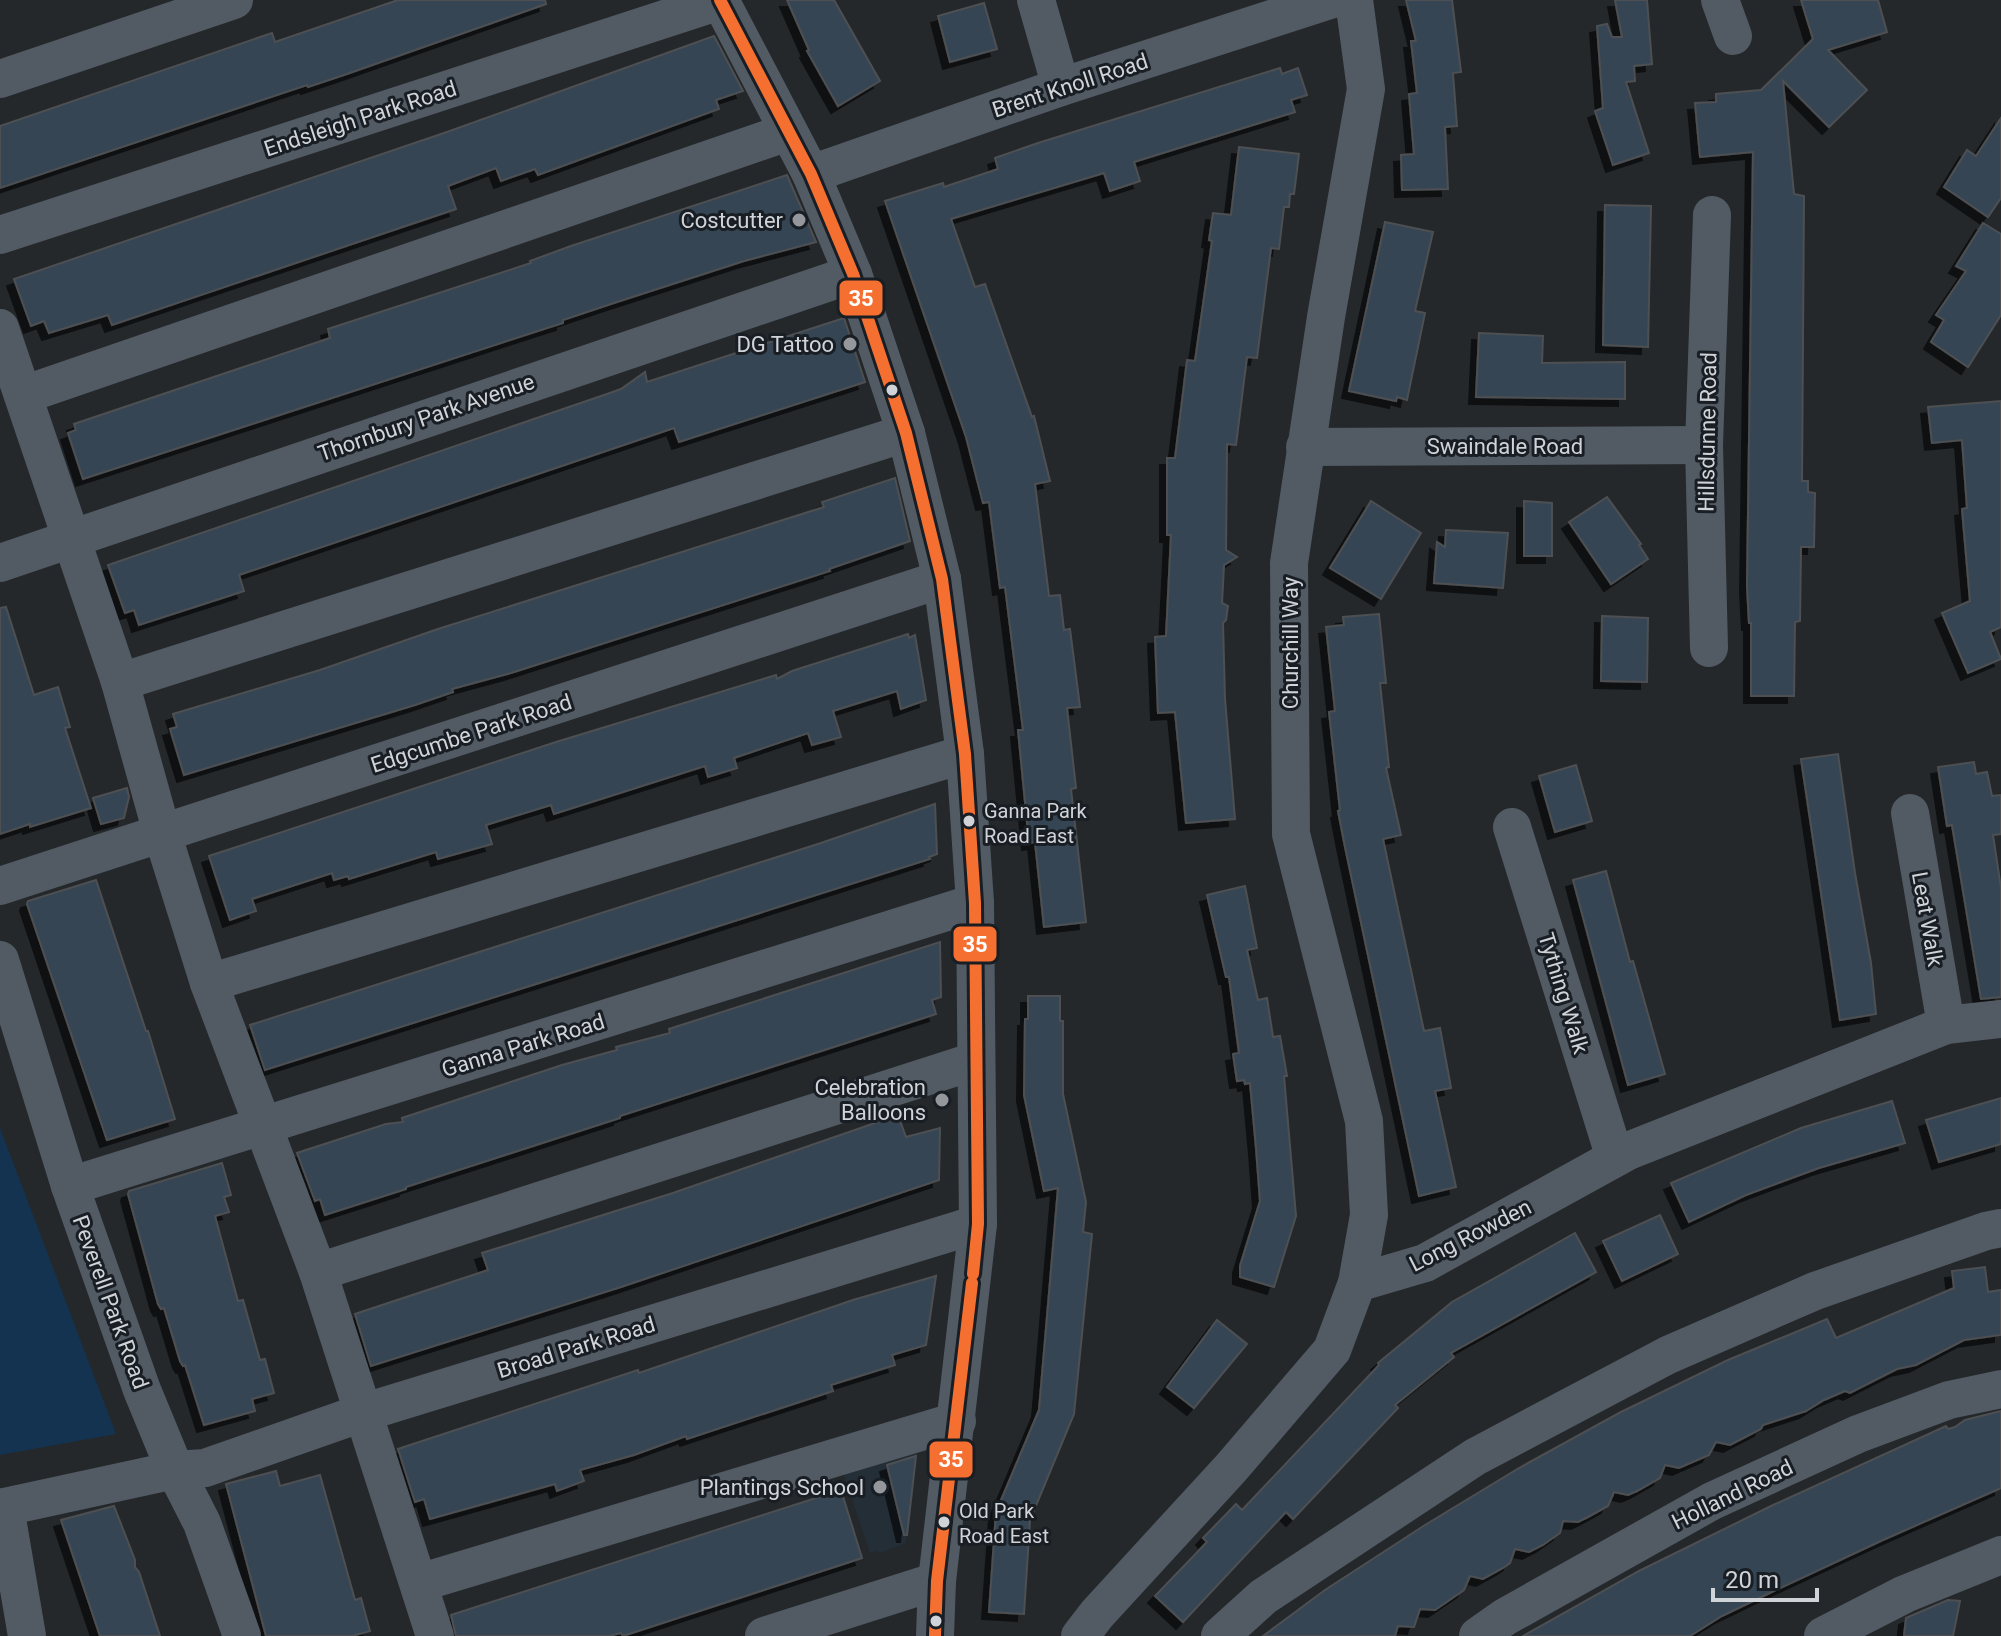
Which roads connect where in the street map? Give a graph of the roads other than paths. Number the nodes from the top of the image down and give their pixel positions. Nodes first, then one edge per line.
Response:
1 (234, 0) edge
2 (720, 0) edge
3 (1036, 0) edge
4 (1330, 0) edge
5 (1354, 0) edge
6 (1720, 0) edge
7 (1733, 36) dead end
8 (0, 79) edge
9 (1061, 87) junction
10 (788, 132) junction
11 (811, 174) junction
12 (1712, 215) dead end
13 (0, 235) edge
14 (853, 274) junction
15 (0, 328) edge
16 (23, 395) junction
17 (906, 433) junction
18 (1704, 445) junction
19 (1305, 447) junction
20 (70, 538) junction
21 (0, 563) edge
22 (942, 579) junction
23 (1709, 648) dead end
24 (120, 682) junction
25 (965, 754) junction
26 (1910, 813) dead end
27 (1512, 827) dead end
28 (162, 833) junction
29 (0, 886) edge
30 (975, 903) junction
31 (0, 960) edge
32 (209, 983) junction
33 (2001, 1019) edge
34 (1946, 1025) junction
35 (975, 1061) junction
36 (262, 1127) junction
37 (1615, 1158) junction
38 (70, 1186) junction
39 (978, 1224) junction
40 (2001, 1228) edge
41 (318, 1272) junction
42 (1357, 1283) junction
43 (2001, 1389) edge
44 (362, 1413) junction
45 (957, 1421) junction
46 (175, 1470) junction
47 (2, 1508) edge
48 (2001, 1555) edge
49 (937, 1581) junction
50 (419, 1583) junction
51 (27, 1636) edge
52 (242, 1636) edge
53 (435, 1636) edge
54 (764, 1636) edge
55 (935, 1636) edge
56 (1080, 1636) edge
57 (1220, 1636) edge
58 (1478, 1636) edge
59 (1823, 1636) edge

1 - 8 street
2 - 10 street
2 - 13 street, Endsleigh Park Road
3 - 9 street
4 - 9 street, Brent Knoll Road
5 - 19 street, Churchill Way
6 - 7 street
9 - 11 street, Brent Knoll Road
10 - 11 street
10 - 16 street
11 - 14 street
12 - 18 street, Hillsdunne Road
14 - 17 street
14 - 20 street, Thornbury Park Avenue
15 - 16 street
16 - 20 street
17 - 22 street
17 - 24 street
18 - 19 street, Swaindale Road
18 - 23 street, Hillsdunne Road
19 - 42 street, Churchill Way
20 - 21 street, Thornbury Park Avenue
20 - 24 street
22 - 25 street
22 - 28 street, Edgcumbe Park Road
24 - 28 street
25 - 30 street
25 - 32 street
26 - 34 street, Leat Walk
27 - 37 street, Tything Walk
28 - 29 street, Edgcumbe Park Road
28 - 32 street
30 - 35 street
30 - 36 street, Ganna Park Road
31 - 38 street, Peverell Park Road
32 - 36 street
33 - 34 street, Long Rowden
34 - 37 street, Long Rowden
35 - 39 street
35 - 41 street
36 - 38 street, Ganna Park Road
36 - 41 street
37 - 42 street, Long Rowden
38 - 46 street, Peverell Park Road
39 - 44 street, Broad Park Road
39 - 45 street
40 - 57 street
41 - 44 street
42 - 56 street
43 - 58 street, Holland Road
44 - 46 street, Broad Park Road
44 - 50 street
45 - 49 street
45 - 50 street
46 - 47 street, Broad Park Road
46 - 52 street, Peverell Park Road
47 - 51 street
48 - 59 street
49 - 54 street
49 - 55 street
50 - 53 street

